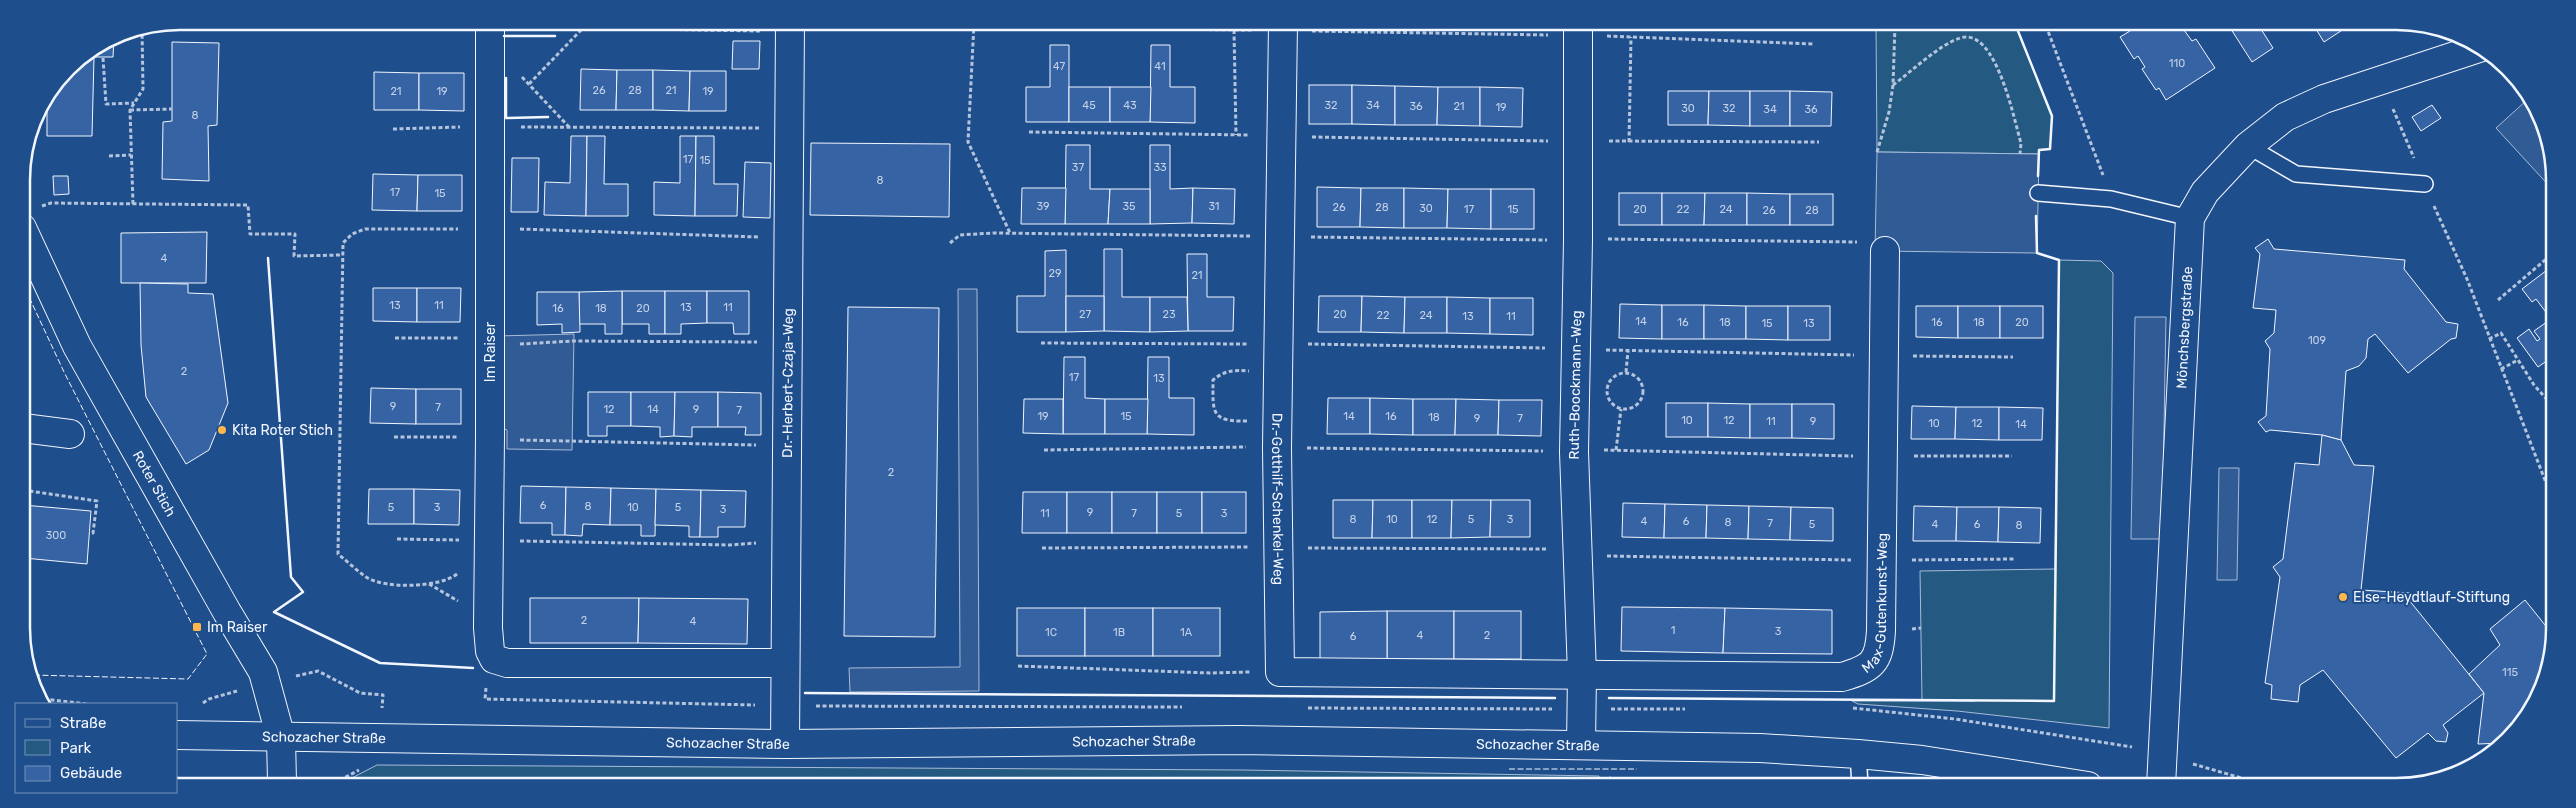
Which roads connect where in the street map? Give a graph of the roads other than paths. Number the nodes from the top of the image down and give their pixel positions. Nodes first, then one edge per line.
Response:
1 (790, 30) edge
2 (1283, 30) edge
3 (1578, 30) edge
4 (489, 33) edge
5 (2472, 50) edge
6 (2248, 146) junction
7 (2425, 184) dead end
8 (2038, 193) dead end
9 (2190, 218) junction
10 (30, 245) edge
11 (1875, 246) road end
12 (30, 428) edge
13 (70, 434) dead end
14 (785, 662) junction
15 (1582, 674) junction
16 (178, 735) edge
17 (281, 738) junction
18 (785, 744) junction
19 (1581, 745) junction
20 (1858, 754) junction
21 (282, 778) edge
22 (1860, 778) edge
23 (2037, 778) edge
24 (2161, 778) edge

1 - 14 street, Dr.-Herbert-Czaja-Weg
2 - 15 street, Dr.-Gotthilf-Schenkel-Weg
3 - 15 street, Ruth-Boockmann-Weg
4 - 14 street, Im Raiser
5 - 6 street, Mönchsbergstraße
6 - 7 lane
6 - 9 street, Mönchsbergstraße
8 - 9 lane
9 - 24 street, Mönchsbergstraße
10 - 17 street, Roter Stich
11 - 15 street, Max-Gutenkunst-Weg
12 - 13 street
14 - 18 street, Dr.-Herbert-Czaja-Weg
15 - 19 street, Ruth-Boockmann-Weg
16 - 17 street, Schozacher Straße
17 - 18 street, Schozacher Straße
17 - 21 street, Roter Stich
18 - 19 street, Schozacher Straße
19 - 20 street, Schozacher Straße
20 - 22 lane
20 - 23 street, Schozacher Straße

